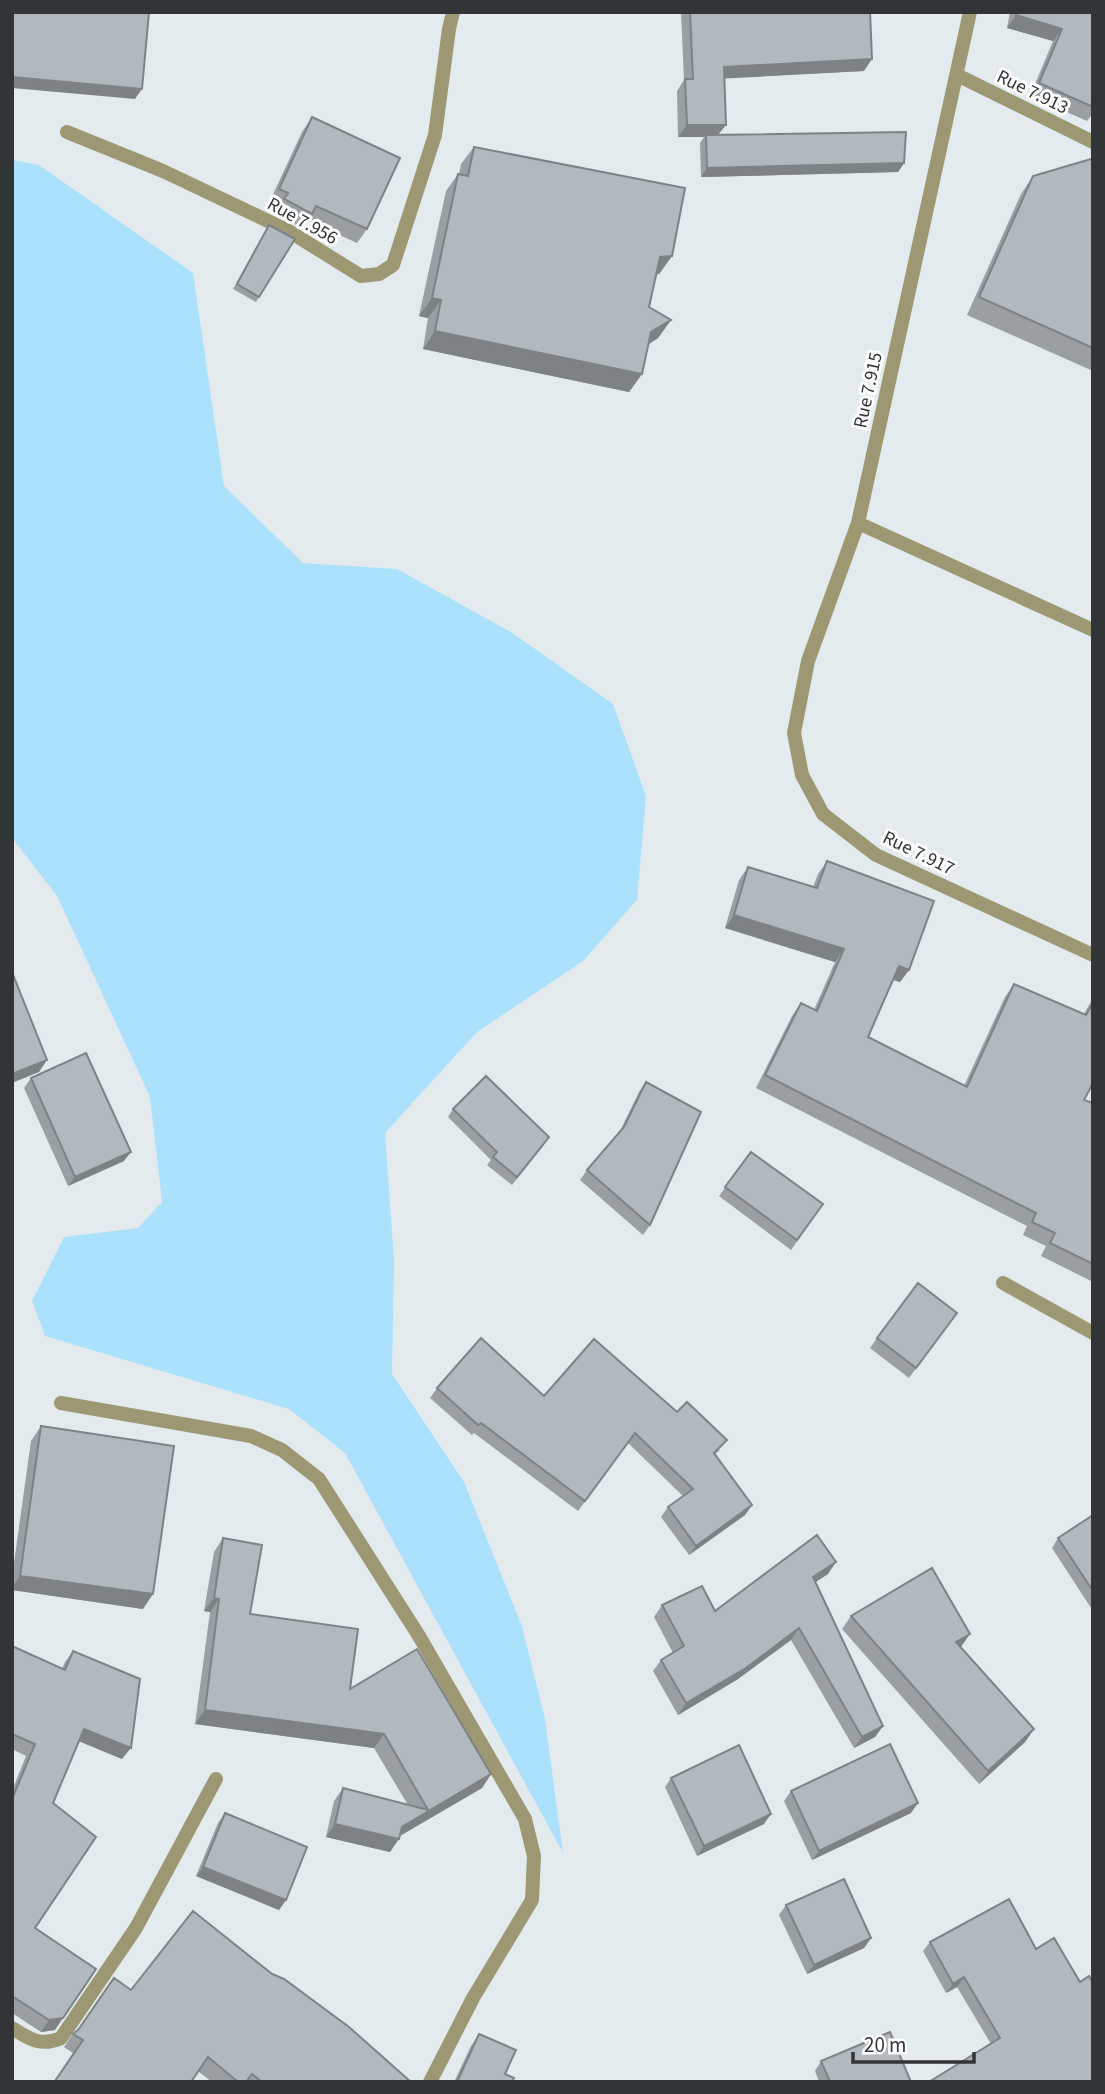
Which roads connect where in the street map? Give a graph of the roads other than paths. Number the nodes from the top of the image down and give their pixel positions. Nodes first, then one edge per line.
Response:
1 (453, 12) edge
2 (970, 12) edge
3 (957, 75) junction
4 (67, 132) dead end
5 (1093, 142) edge
6 (858, 523) junction
7 (1093, 630) edge
8 (1093, 955) edge
9 (1003, 1283) dead end
10 (1093, 1334) edge
11 (61, 1403) dead end
12 (216, 1779) dead end
13 (12, 2028) edge
14 (430, 2082) edge

1 - 4 street, Rue 7.956
2 - 3 street, Rue 7.915
3 - 5 street, Rue 7.913
3 - 6 street, Rue 7.915
6 - 7 street
6 - 8 street, Rue 7.917
9 - 10 street
11 - 14 street
12 - 13 street

